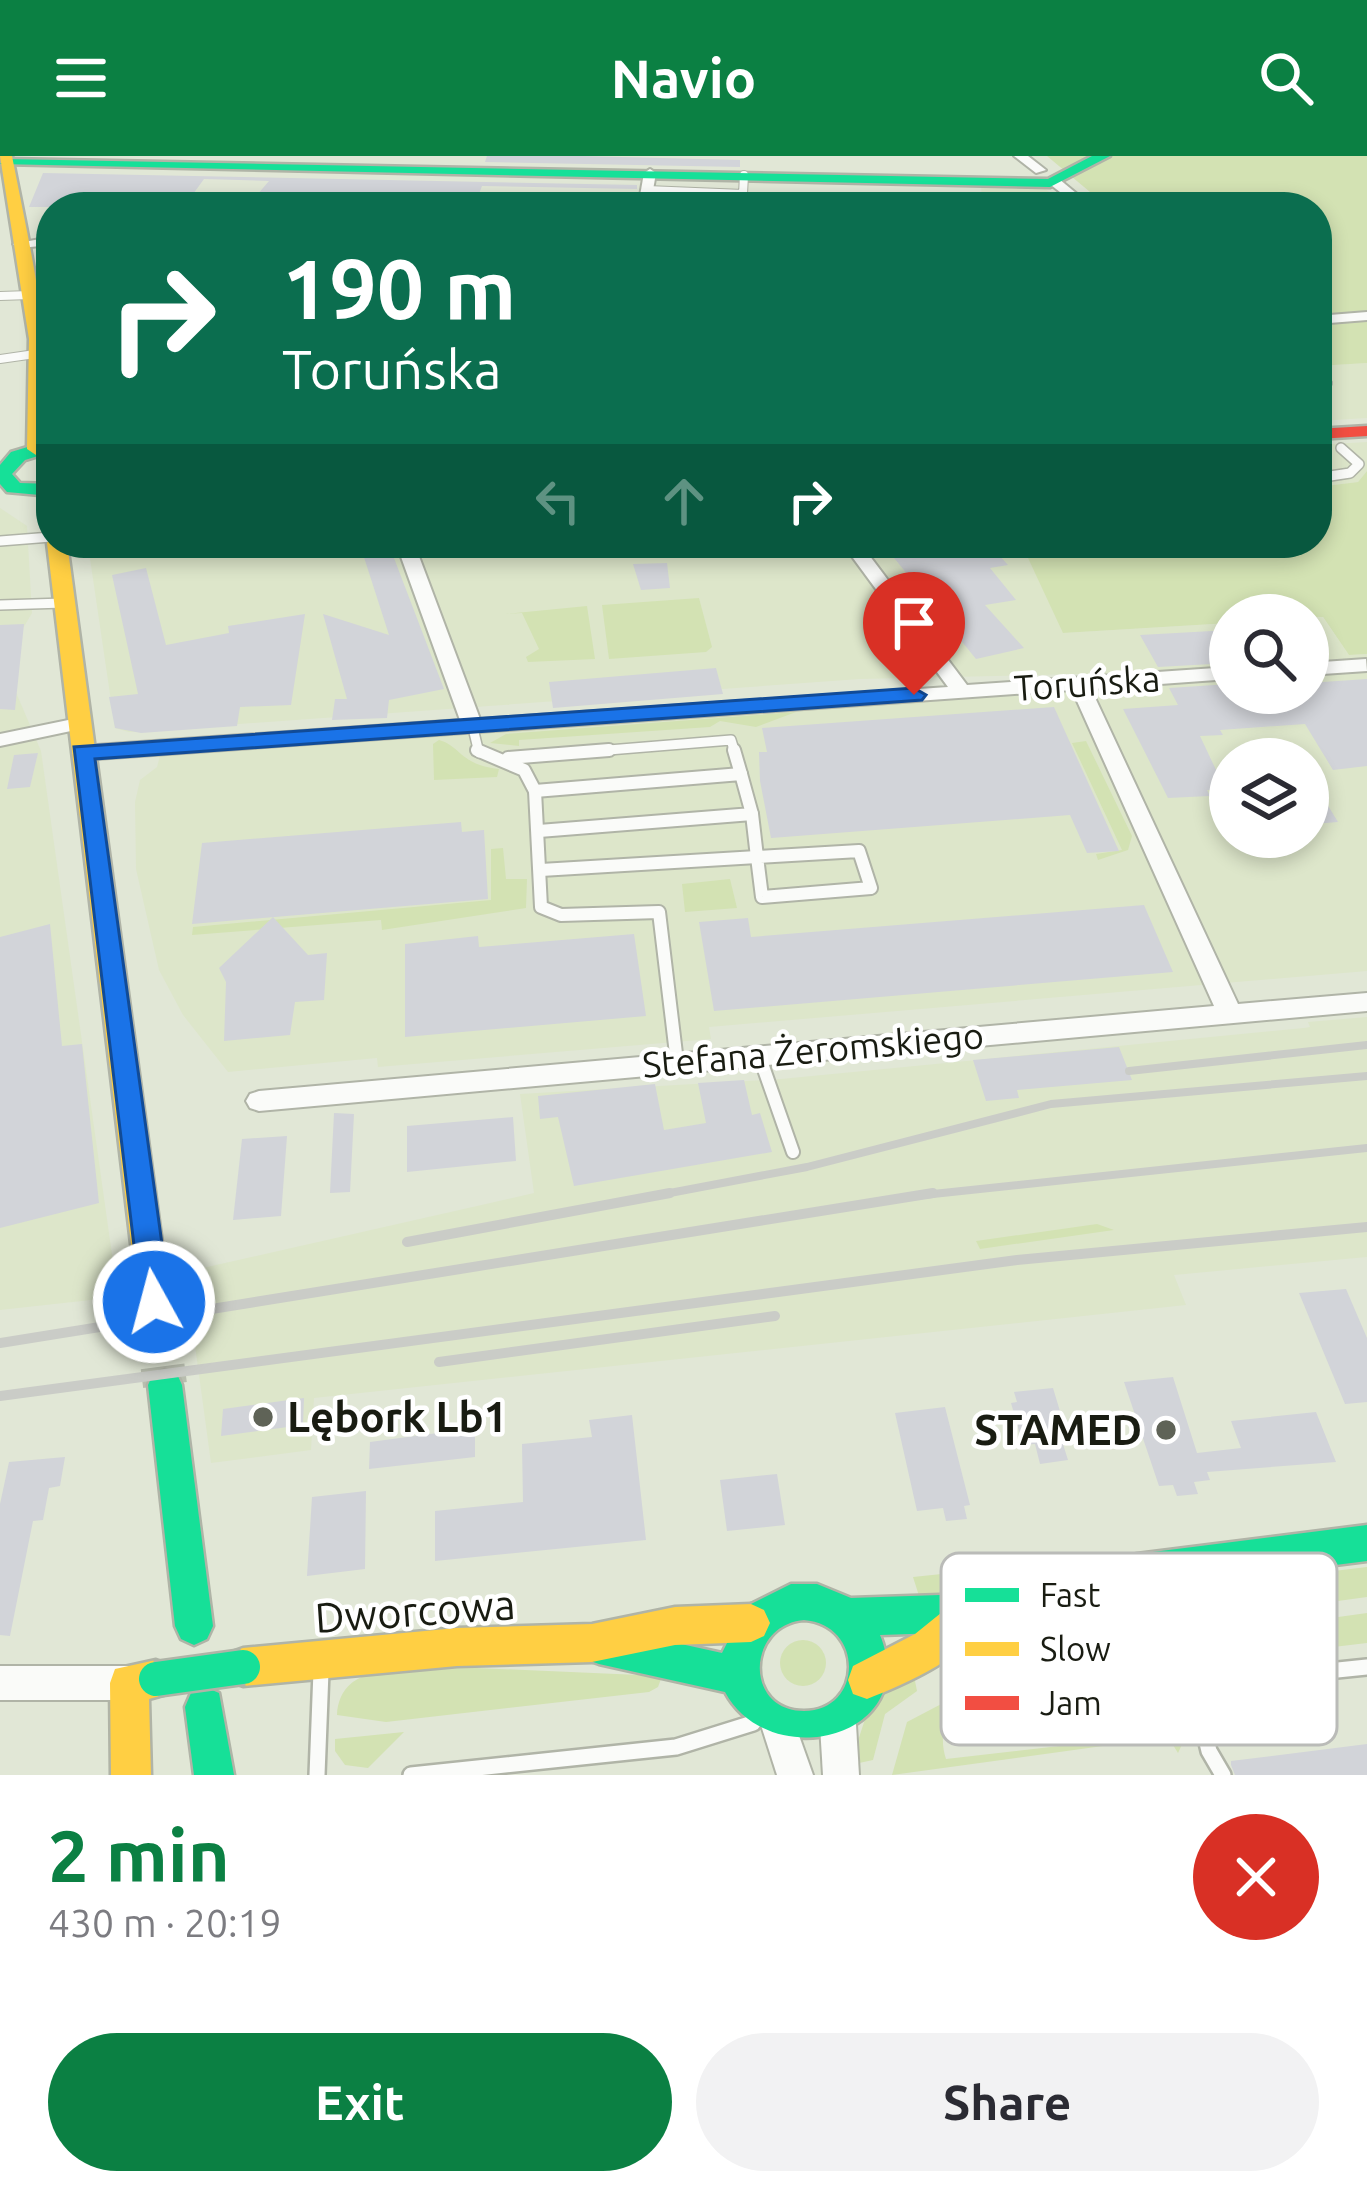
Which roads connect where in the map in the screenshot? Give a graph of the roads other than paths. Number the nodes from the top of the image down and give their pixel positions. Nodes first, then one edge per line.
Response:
1 (1103, 156) edge
2 (5, 159) edge
3 (332, 161) edge
4 (1042, 172) edge
5 (649, 182) junction
6 (647, 192) edge
7 (1068, 192) edge
8 (36, 242) edge
9 (20, 244) junction
10 (31, 295) junction
11 (0, 296) edge
12 (1367, 316) edge
13 (1332, 319) edge
14 (35, 354) junction
15 (0, 359) edge
16 (36, 359) edge
17 (36, 430) edge
18 (1367, 431) edge
19 (1332, 440) edge
20 (1332, 443) edge
21 (18, 459) edge
22 (1332, 476) edge
23 (36, 489) edge
24 (36, 536) edge
25 (0, 541) edge
26 (60, 558) edge
27 (410, 558) edge
28 (863, 558) edge
29 (66, 602) junction
30 (0, 605) edge
31 (1367, 666) edge
32 (1329, 668) edge
33 (1209, 674) edge
34 (1078, 682) junction
35 (962, 692) junction
36 (78, 724) junction
37 (472, 724) junction
38 (0, 740) edge
39 (82, 752) junction
40 (500, 759) junction
41 (740, 774) junction
42 (535, 791) junction
43 (752, 814) junction
44 (538, 831) junction
45 (754, 854) junction
46 (541, 870) junction
47 (1367, 1002) edge
48 (1229, 1014) junction
49 (759, 1055) junction
50 (677, 1061) junction
51 (259, 1101) dead end
52 (793, 1152) dead end
53 (154, 1302) tunnel mouth
54 (165, 1385) tunnel mouth
55 (1367, 1543) edge
56 (1288, 1553) edge
57 (941, 1614) edge
58 (844, 1617) junction
59 (751, 1623) junction
60 (194, 1627) dead end
61 (941, 1638) edge
62 (592, 1643) junction
63 (321, 1657) junction
64 (1367, 1666) edge
65 (1337, 1669) edge
66 (740, 1676) junction
67 (867, 1680) junction
68 (142, 1681) junction
69 (0, 1683) edge
70 (205, 1707) dead end
71 (772, 1722) junction
72 (838, 1725) junction
73 (1208, 1745) edge
74 (131, 1775) edge
75 (214, 1775) edge
76 (317, 1775) edge
77 (411, 1775) edge
78 (795, 1775) edge
79 (841, 1775) edge
80 (1223, 1775) edge

1 - 4 street
2 - 3 street
2 - 9 street
3 - 5 street
4 - 5 street
4 - 7 street
5 - 6 street
8 - 9 street
9 - 10 street
10 - 11 lane
10 - 14 street
12 - 13 street
14 - 15 lane
14 - 16 street
17 - 21 street
18 - 19 street
20 - 22 lane
21 - 23 street
24 - 25 lane
26 - 29 street
27 - 37 street
28 - 35 street
29 - 30 lane
29 - 36 street
31 - 32 street
33 - 34 street, Toruńska
34 - 35 street, Toruńska
34 - 48 street
35 - 37 street, Toruńska
36 - 38 street
36 - 39 street
37 - 39 street, Toruńska
37 - 40 lane
39 - 53 street
40 - 41 lane
40 - 42 lane
41 - 42 lane
41 - 43 lane
42 - 44 lane
43 - 44 lane
43 - 45 lane
44 - 46 lane
45 - 45 lane
45 - 46 lane
46 - 50 lane
47 - 48 street, Stefana Żeromskiego
48 - 49 street, Stefana Żeromskiego
49 - 50 street, Stefana Żeromskiego
49 - 52 lane
50 - 51 street, Stefana Żeromskiego
54 - 60 street
55 - 56 street
57 - 58 street
58 - 59 street
58 - 67 street
59 - 62 street, Dworcowa
59 - 66 street
61 - 67 street
62 - 63 street, Dworcowa
62 - 66 street, Dworcowa
63 - 68 street, Dworcowa, bridge
63 - 76 lane
64 - 65 lane
66 - 71 street
67 - 72 street
68 - 69 street
68 - 74 street
70 - 75 street
71 - 72 street
71 - 77 lane
71 - 78 street
72 - 79 street
73 - 80 lane

